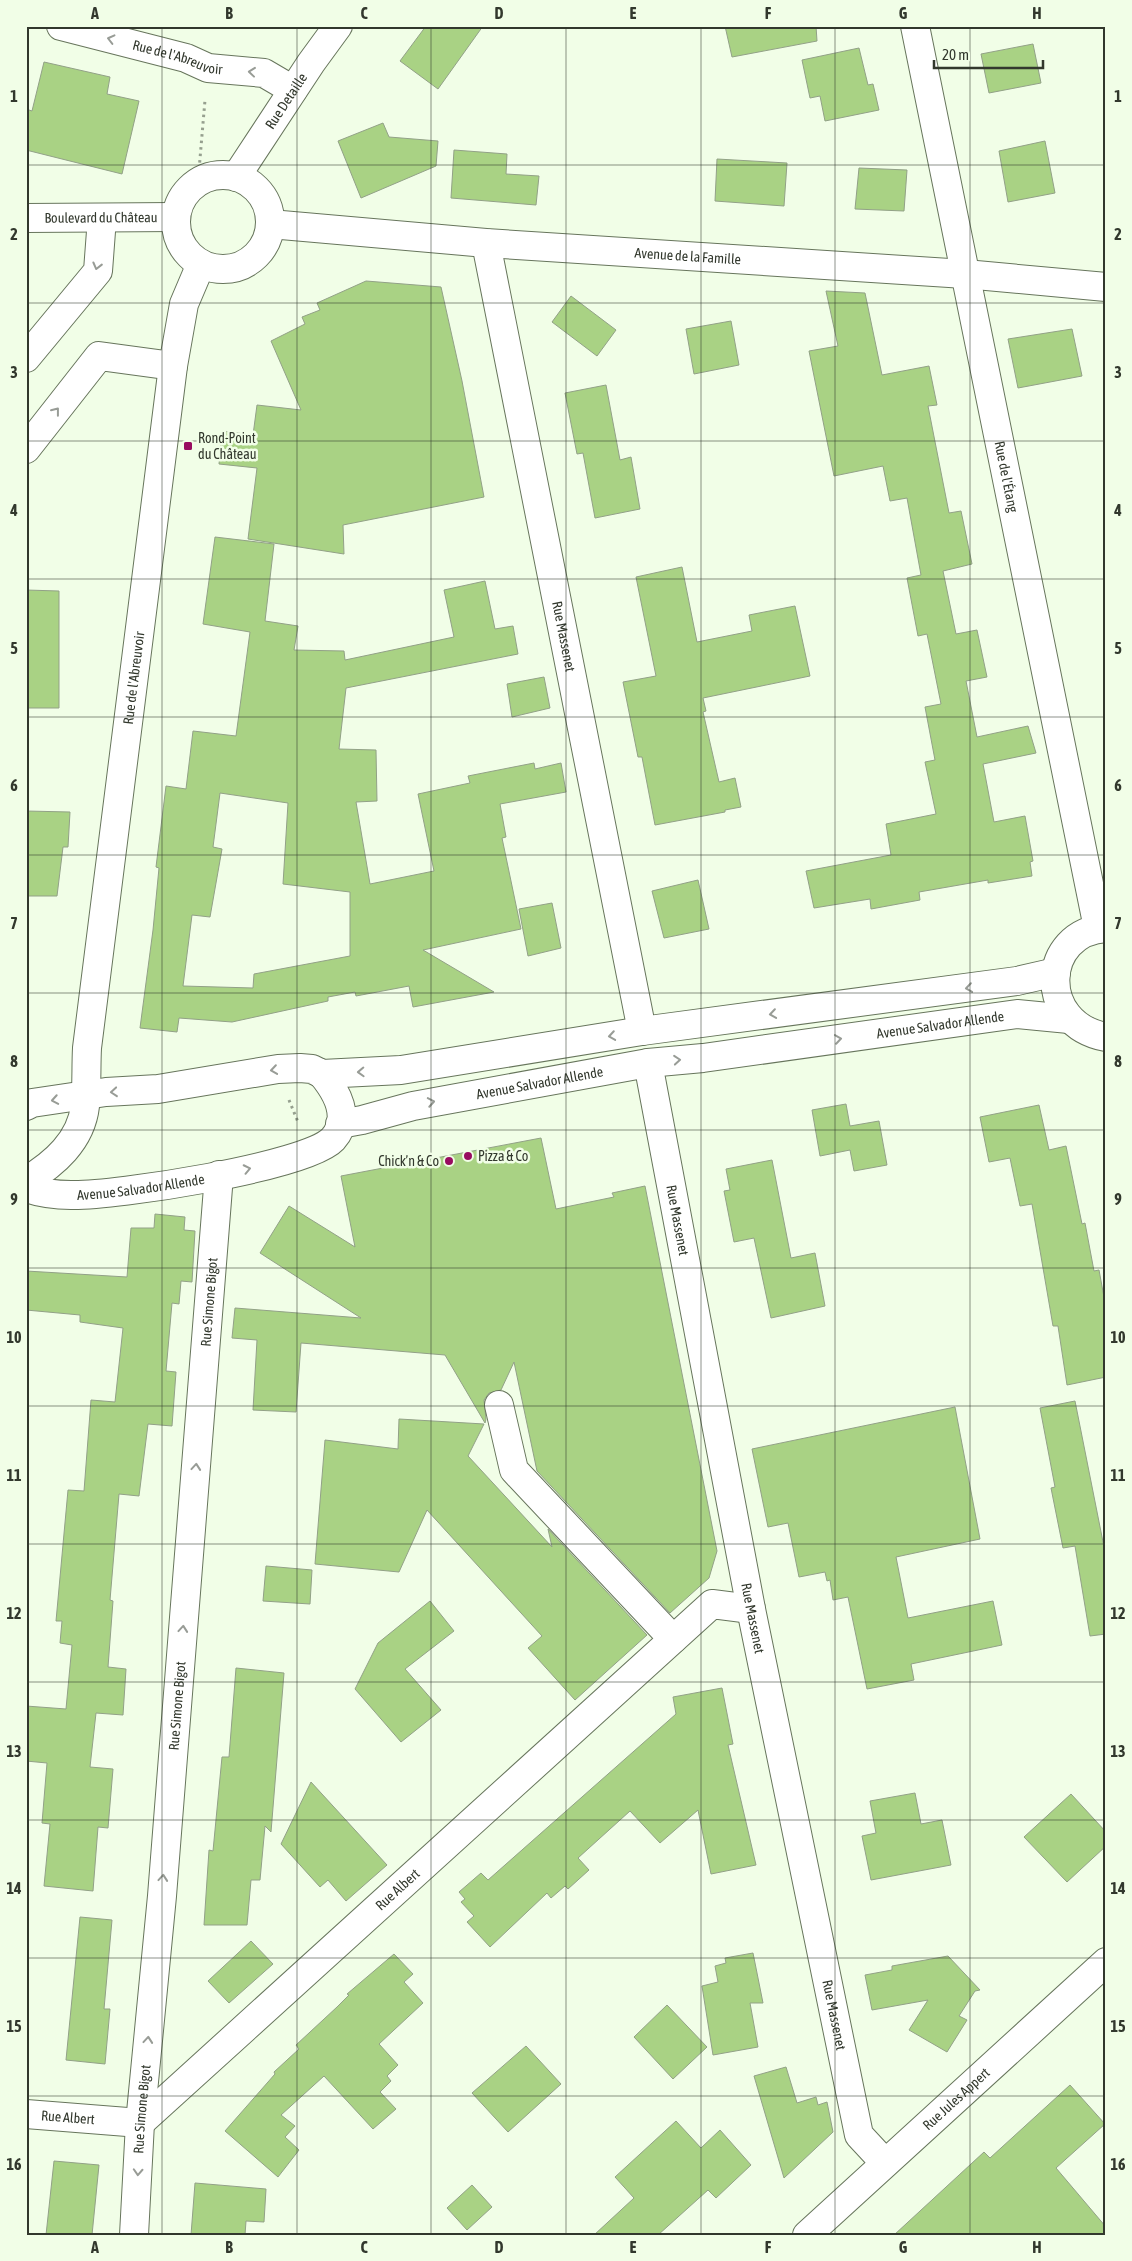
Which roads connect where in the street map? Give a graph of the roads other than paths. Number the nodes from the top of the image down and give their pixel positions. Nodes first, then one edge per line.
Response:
1 (61, 26) edge
2 (338, 26) edge
3 (915, 26) edge
4 (293, 90) junction
5 (236, 177) junction
6 (176, 217) junction
7 (26, 218) edge
8 (102, 218) junction
9 (270, 224) junction
10 (486, 243) junction
11 (201, 264) junction
12 (966, 274) junction
13 (1106, 287) edge
14 (26, 358) edge
15 (173, 366) junction
16 (26, 449) edge
17 (1102, 928) edge
18 (1056, 972) junction
19 (1069, 1019) junction
20 (642, 1031) junction
21 (1106, 1037) edge
22 (648, 1063) junction
23 (322, 1074) junction
24 (84, 1095) junction
25 (26, 1106) edge
26 (340, 1124) junction
27 (219, 1176) junction
28 (26, 1181) edge
29 (26, 1188) edge
30 (499, 1405) dead end
31 (751, 1609) junction
32 (673, 1639) junction
33 (1106, 1962) edge
34 (26, 2114) edge
35 (140, 2123) junction
36 (885, 2163) junction
37 (134, 2235) edge
38 (808, 2235) edge

4 -> 1 street, Rue de l'Abreuvoir
2 - 4 street, Rue Detaille
3 - 12 street, Rue de l'Étang
4 - 5 street, Rue Detaille
5 - 6 street
5 - 9 street
6 - 8 street, Boulevard du Château
6 - 11 street
7 - 8 street, Boulevard du Château
8 -> 14 street
9 - 10 street, Avenue de la Famille
9 - 11 street
10 - 12 street, Avenue de la Famille
10 - 20 street, Rue Massenet
11 - 15 street, Rue de l'Abreuvoir
12 - 13 street, Avenue de la Famille
12 - 17 street, Rue de l'Étang
16 -> 15 street
15 - 24 street, Rue de l'Abreuvoir
17 - 18 street, Avenue Salvador Allende
18 - 19 street, Avenue Salvador Allende
18 -> 20 street
19 - 21 street, Avenue Salvador Allende
22 -> 19 street, Avenue Salvador Allende
20 -> 23 street
26 -> 22 street, Avenue Salvador Allende
22 - 31 street, Rue Massenet
23 -> 24 street
23 - 26 street
24 -> 25 street
24 - 28 street, Rue de l'Abreuvoir
27 -> 26 street, Avenue Salvador Allende
27 - 29 street, Avenue Salvador Allende
35 -> 27 street, Rue Simone Bigot
30 - 32 street
31 - 32 street, Rue Albert
31 - 36 street, Rue Massenet
32 - 35 street, Rue Albert
33 - 36 street, Rue Jules Appert
34 - 35 street, Rue Albert
35 -> 37 street, Rue Simone Bigot
36 - 38 street, Rue Jules Appert

